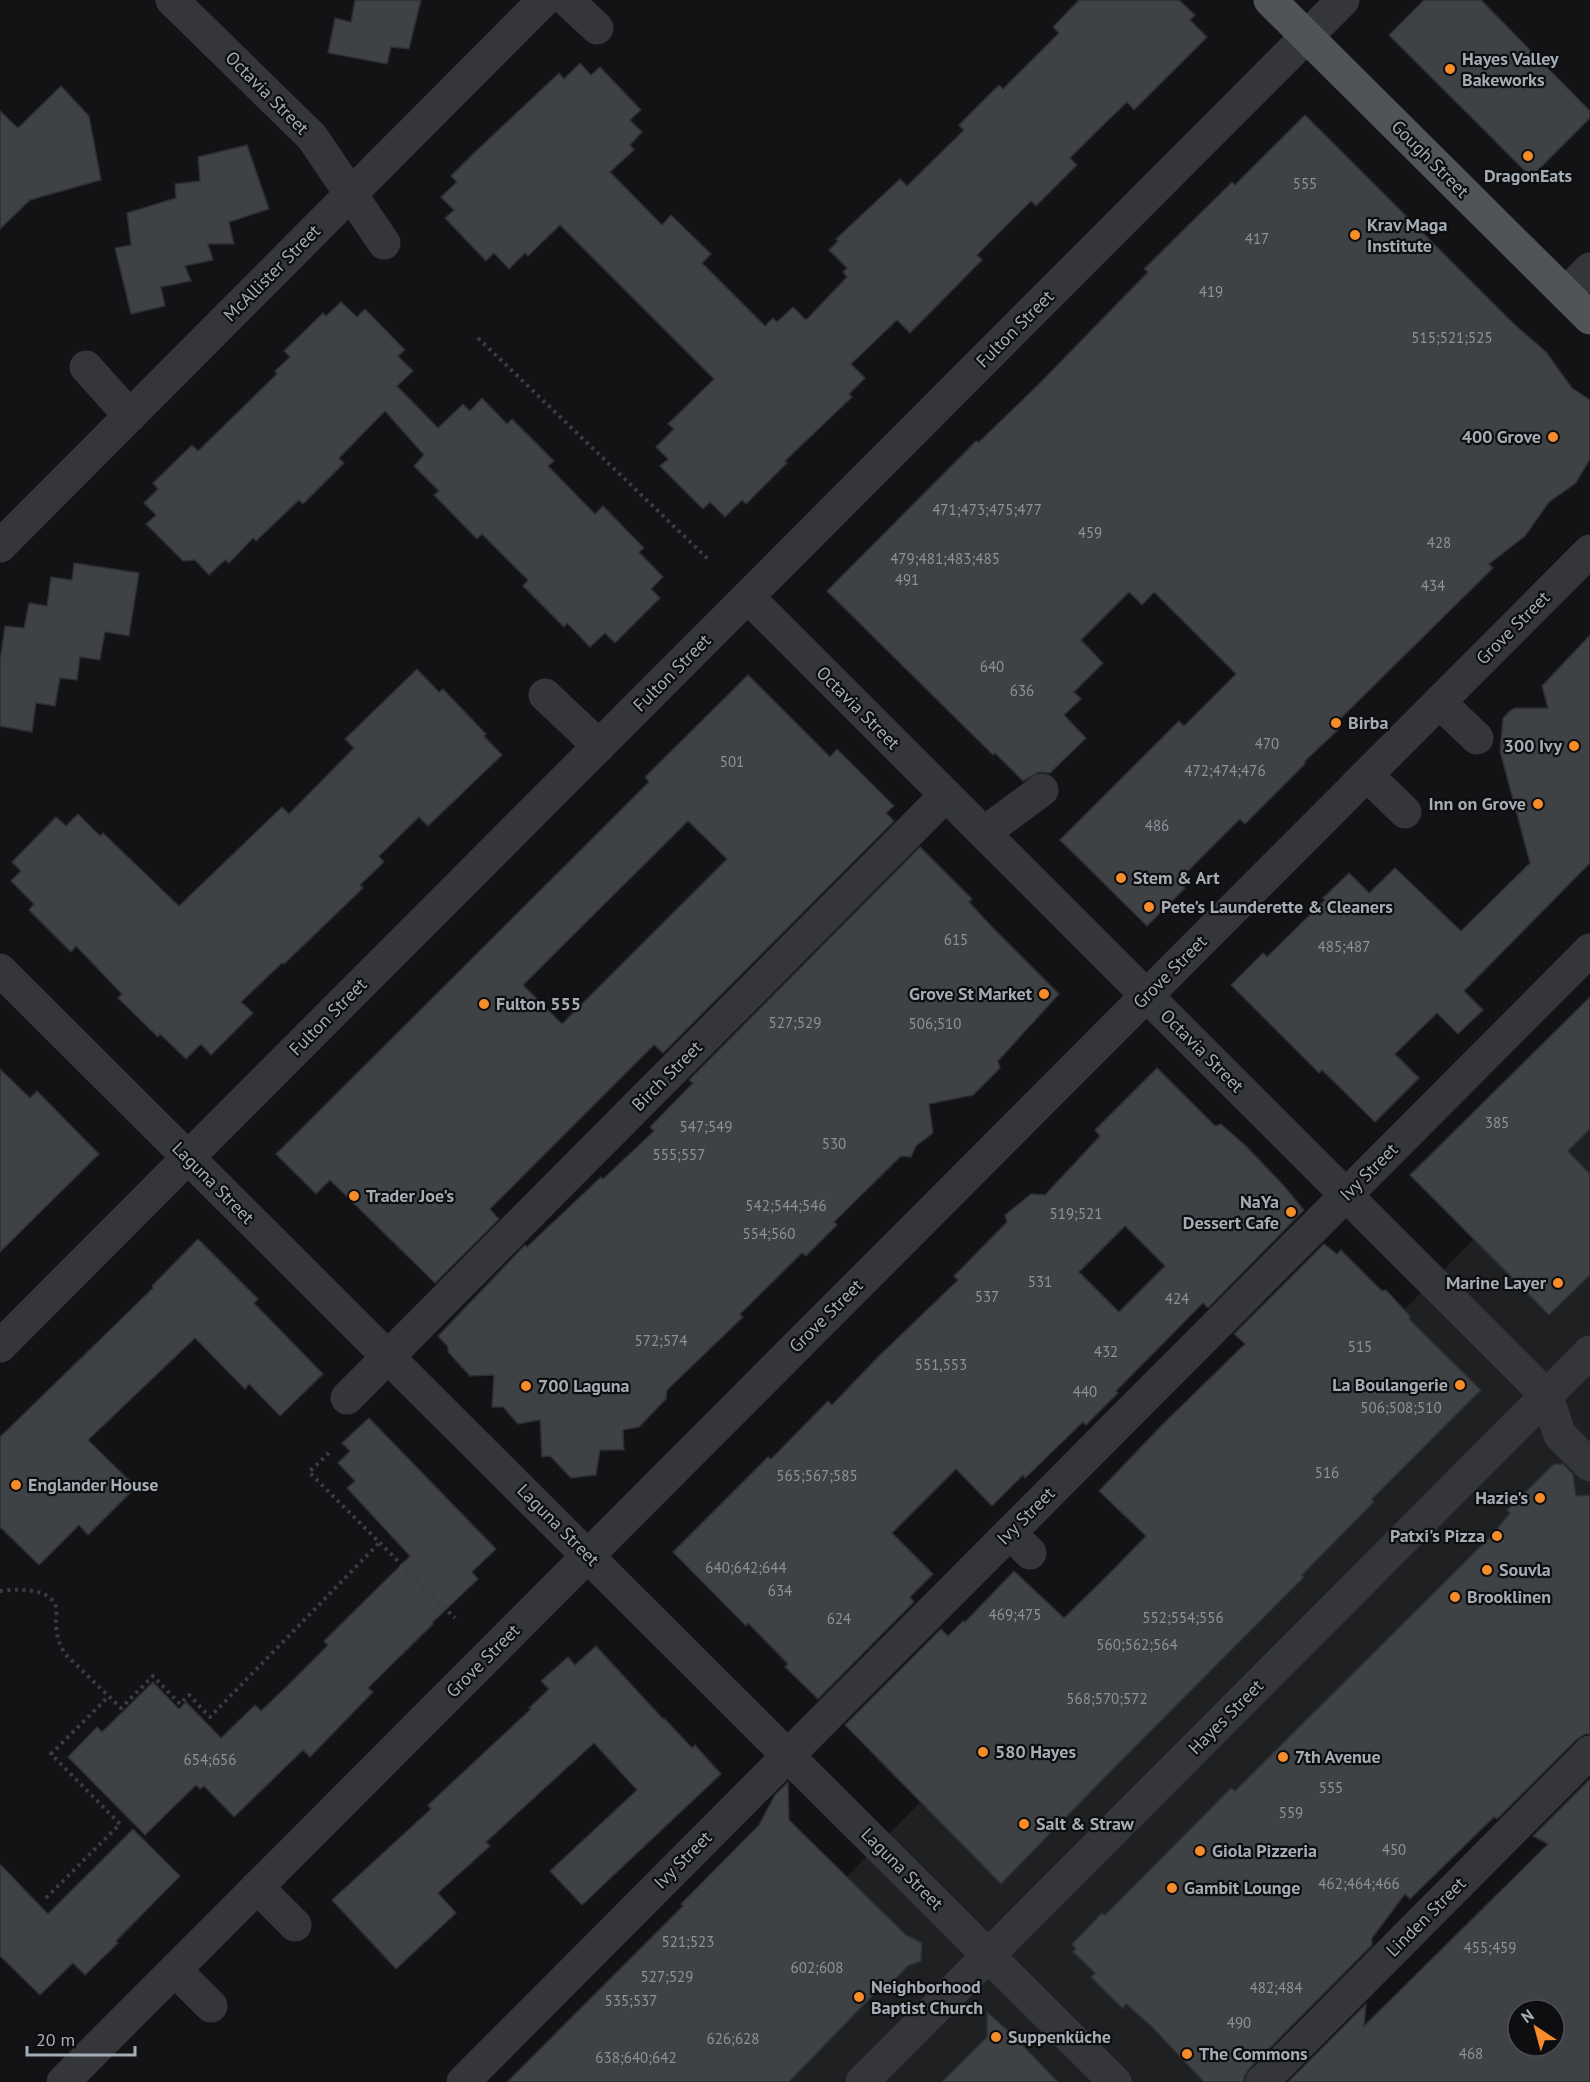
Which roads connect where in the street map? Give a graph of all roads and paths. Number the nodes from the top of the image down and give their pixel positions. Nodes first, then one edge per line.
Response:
1 (172, 0) edge
2 (544, 0) edge
3 (567, 0) edge
4 (1270, 0) edge
5 (1343, 0) edge
6 (597, 28) dead end
7 (1308, 36) junction
8 (350, 194) junction
9 (384, 243) dead end
10 (1590, 269) edge
11 (1566, 293) junction
12 (1590, 318) edge
13 (478, 338) dead end
14 (86, 367) dead end
15 (130, 416) junction
16 (0, 546) edge
17 (1590, 551) edge
18 (710, 561) dead end
19 (748, 597) junction
20 (545, 695) dead end
21 (1439, 702) junction
22 (1477, 738) dead end
23 (599, 746) junction
24 (1367, 775) junction
25 (1042, 790) dead end
26 (946, 795) junction
27 (1405, 812) dead end
28 (984, 833) junction
29 (1590, 950) edge
30 (0, 970) edge
31 (1146, 996) junction
32 (188, 1158) junction
33 (1346, 1195) junction
34 (0, 1346) edge
35 (1590, 1352) edge
36 (388, 1356) junction
37 (1546, 1395) junction
38 (347, 1398) dead end
39 (329, 1452) dead end
40 (1590, 1465) edge
41 (380, 1542) junction
42 (588, 1555) junction
43 (0, 1591) edge
44 (455, 1618) dead end
45 (109, 1696) junction
46 (1590, 1752) edge
47 (788, 1755) junction
48 (257, 1887) junction
49 (46, 1898) dead end
50 (296, 1925) dead end
51 (988, 1955) junction
52 (175, 1970) junction
53 (212, 2006) dead end
54 (63, 2082) edge
55 (463, 2082) edge
56 (862, 2082) edge
57 (1116, 2082) edge
58 (1262, 2082) edge

1 - 8 street, Octavia Street
2 - 8 street, McAllister Street
3 - 6 street
4 - 7 main road, Gough Street
5 - 7 street, Fulton Street
7 - 11 main road, Gough Street
7 - 19 street, Fulton Street
8 - 9 street, Octavia Street
8 - 15 street, McAllister Street
10 - 11 street
11 - 12 main road, Gough Street
13 - 18 path
14 - 15 street
15 - 16 street, McAllister Street
17 - 21 street, Grove Street
19 - 23 street, Fulton Street
19 - 26 street, Octavia Street
20 - 23 street
21 - 22 street
21 - 24 street, Grove Street
23 - 32 street, Fulton Street
24 - 27 street
24 - 31 street, Grove Street
25 - 28 street
26 - 28 street, Octavia Street
26 - 36 street, Birch Street
28 - 31 street, Octavia Street
29 - 33 street, Ivy Street
30 - 32 street, Laguna Street
31 - 33 street, Octavia Street
31 - 42 street, Grove Street
32 - 34 street, Fulton Street
32 - 36 street, Laguna Street
33 - 37 street, Octavia Street
33 - 47 street, Ivy Street
35 - 37 street, Hayes Street
36 - 38 street, Birch Street
36 - 42 street, Laguna Street
37 - 40 street, Octavia Street
37 - 51 street, Hayes Street
39 - 41 path
41 - 44 path
41 - 45 path
42 - 47 street, Laguna Street
42 - 48 street, Grove Street
43 - 45 path
45 - 49 path
46 - 58 street, Linden Street
47 - 51 street, Laguna Street
47 - 55 street, Ivy Street
48 - 50 street
48 - 52 street, Grove Street
51 - 56 street, Hayes Street
51 - 57 street, Laguna Street
52 - 53 street
52 - 54 street, Grove Street

